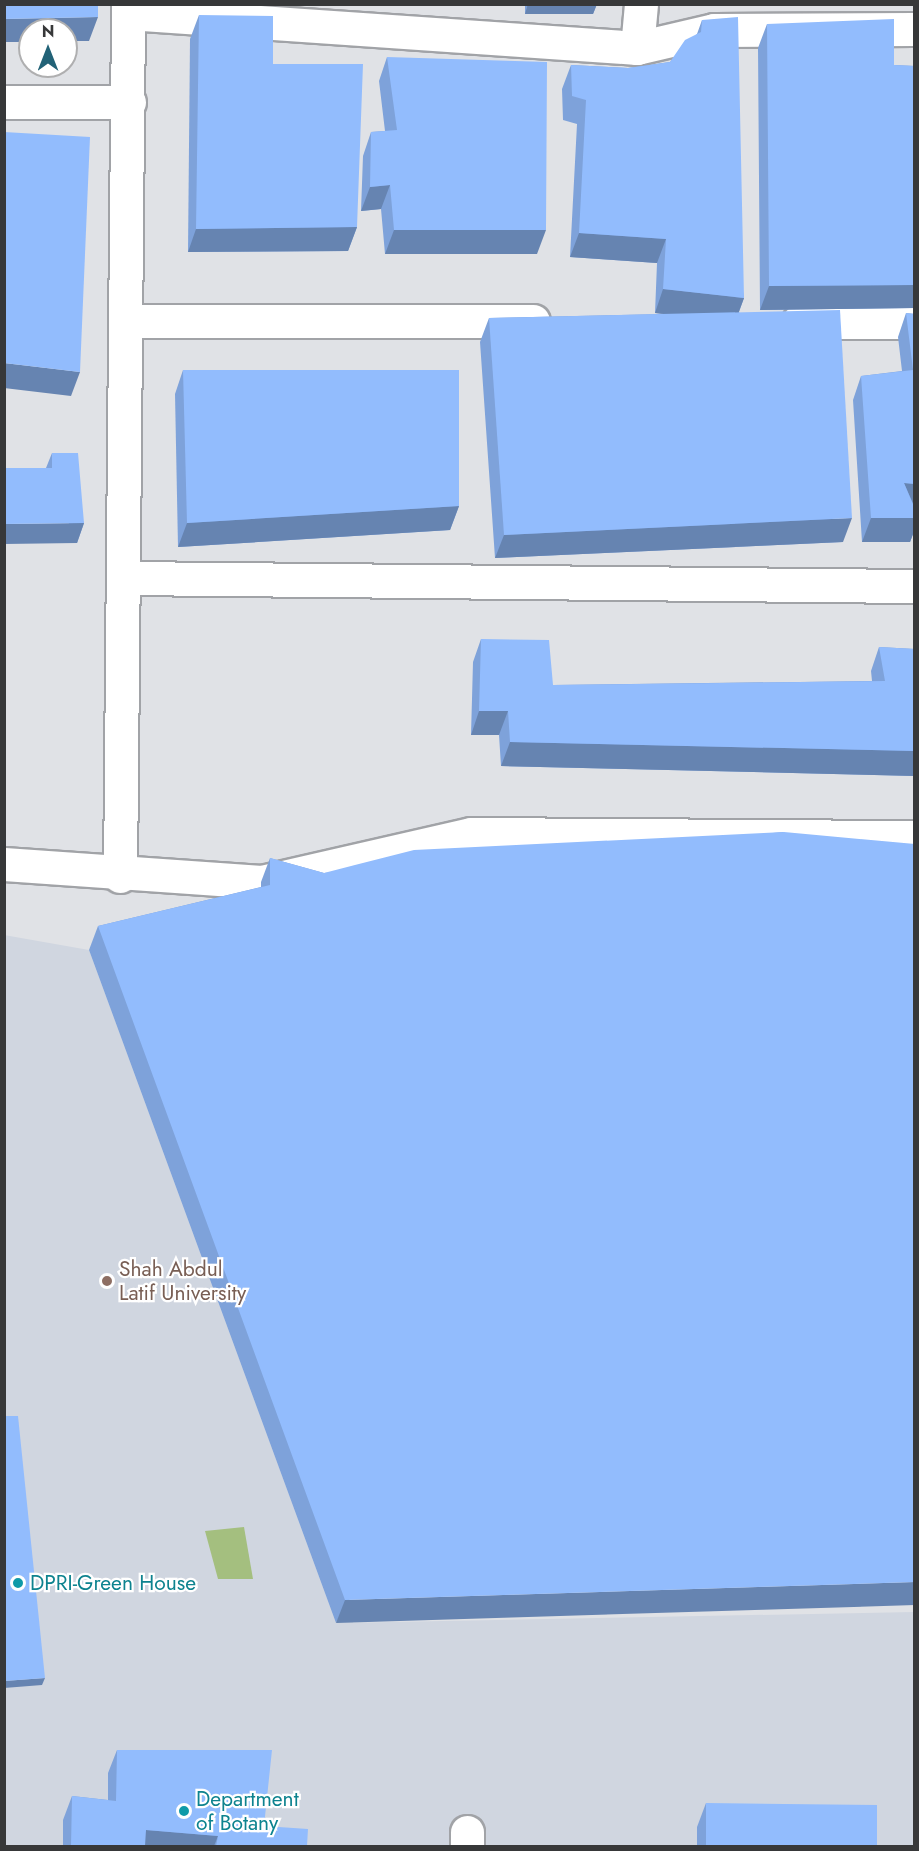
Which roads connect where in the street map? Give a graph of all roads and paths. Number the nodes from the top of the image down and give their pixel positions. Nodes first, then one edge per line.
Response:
1 (641, 4) edge
2 (128, 9) edge
3 (915, 29) edge
4 (637, 48) junction
5 (4, 102) edge
6 (129, 102) junction
7 (127, 321) junction
8 (568, 321) edge
9 (771, 322) edge
10 (915, 322) edge
11 (124, 578) junction
12 (915, 586) edge
13 (915, 837) edge
14 (4, 864) edge
15 (120, 876) junction

1 - 4 street
2 - 4 street
2 - 6 street
3 - 4 street
5 - 6 street
6 - 7 street
7 - 8 street
7 - 11 street
9 - 10 street
11 - 12 street
11 - 15 street
13 - 15 street
14 - 15 street

